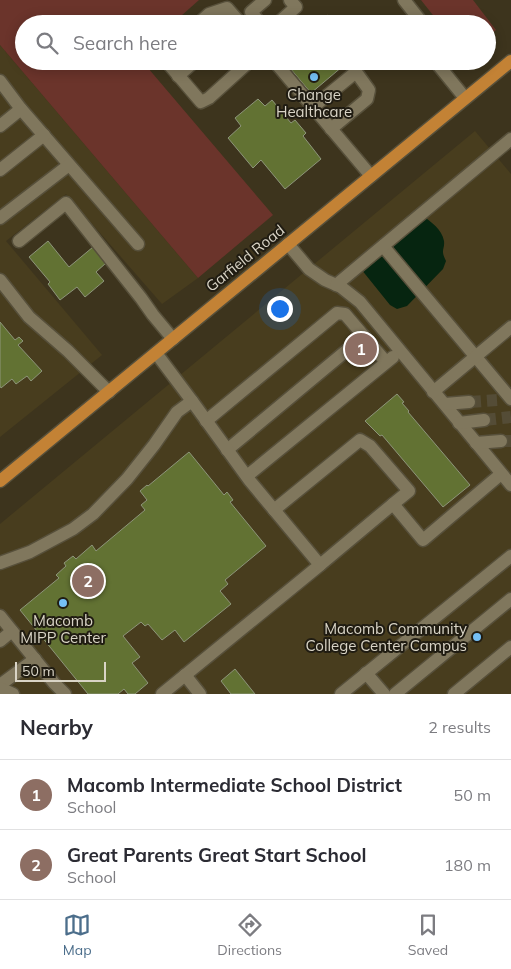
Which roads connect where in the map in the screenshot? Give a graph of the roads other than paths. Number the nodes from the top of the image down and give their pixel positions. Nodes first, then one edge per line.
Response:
1 (265, 0) edge
2 (290, 0) edge
3 (404, 0) edge
4 (209, 15) edge
5 (233, 15) edge
6 (254, 15) edge
7 (287, 15) edge
8 (416, 15) edge
9 (511, 61) edge
10 (173, 70) edge
11 (185, 70) edge
12 (240, 70) edge
13 (282, 70) edge
14 (442, 70) edge
15 (178, 76) junction
16 (0, 81) edge
17 (465, 98) junction
18 (313, 107) junction
19 (21, 109) junction
20 (0, 126) edge
21 (331, 129) junction
22 (44, 135) junction
23 (511, 140) edge
24 (70, 165) junction
25 (0, 170) edge
26 (370, 176) junction
27 (0, 218) edge
28 (19, 241) dead end
29 (138, 244) dead end
30 (288, 244) junction
31 (383, 246) junction
32 (0, 280) edge
33 (336, 285) junction
34 (511, 327) edge
35 (364, 336) junction
36 (173, 339) junction
37 (400, 351) junction
38 (156, 353) junction
39 (476, 357) junction
40 (386, 362) junction
41 (109, 392) junction
42 (433, 392) junction
43 (511, 399) edge
44 (497, 400) tunnel mouth
45 (192, 401) junction
46 (469, 402) tunnel mouth
47 (445, 404) junction
48 (484, 420) tunnel mouth
49 (206, 421) junction
50 (459, 422) junction
51 (501, 441) tunnel mouth
52 (476, 443) junction
53 (227, 450) junction
54 (501, 474) junction
55 (247, 476) junction
56 (0, 481) edge
57 (511, 485) edge
58 (394, 504) junction
59 (274, 510) junction
60 (511, 556) edge
61 (0, 564) edge
62 (320, 565) junction
63 (511, 599) edge
64 (0, 616) edge
65 (12, 631) junction
66 (0, 641) edge
67 (511, 647) edge
68 (35, 659) junction
69 (366, 673) junction
70 (185, 675) junction
71 (0, 686) edge
72 (56, 691) edge
73 (13, 694) edge
74 (162, 694) edge
75 (200, 694) edge
76 (341, 694) edge
77 (384, 694) edge
78 (395, 694) edge
79 (454, 694) edge

1 - 6 street
2 - 7 street
3 - 8 street
4 - 5 street
9 - 17 main road, Garfield Road
10 - 15 street
11 - 15 street
12 - 15 street
13 - 18 street
14 - 17 street
16 - 19 street
17 - 26 main road, Garfield Road
18 - 21 street
18 - 21 street
19 - 20 street
19 - 22 street
21 - 26 street
22 - 24 street
22 - 25 street
23 - 31 street
24 - 27 street
24 - 29 street
26 - 30 main road, Garfield Road
28 - 36 street
30 - 33 street
30 - 36 main road, Garfield Road
31 - 33 street
31 - 39 street
32 - 41 street
33 - 37 street
34 - 39 street
35 - 40 street
35 - 49 street
35 - 53 street
36 - 38 main road, Garfield Road
37 - 40 street
37 - 42 street
38 - 41 main road, Garfield Road
38 - 45 street
39 - 42 street
39 - 43 street
40 - 55 street
41 - 56 main road, Garfield Road
42 - 47 street
43 - 44 street
45 - 49 street
45 - 61 street
46 - 47 street
47 - 50 street
48 - 50 street
49 - 53 street
50 - 52 street
51 - 52 street
52 - 54 street
53 - 55 street
54 - 57 street
54 - 58 street
55 - 59 street
58 - 59 street
58 - 62 street
59 - 62 street
60 - 69 street
62 - 70 street
63 - 78 street
64 - 65 street
65 - 66 street
65 - 68 street
67 - 79 street
68 - 71 street
68 - 72 street
69 - 76 street
69 - 77 street
70 - 74 street
70 - 75 street
71 - 73 street

